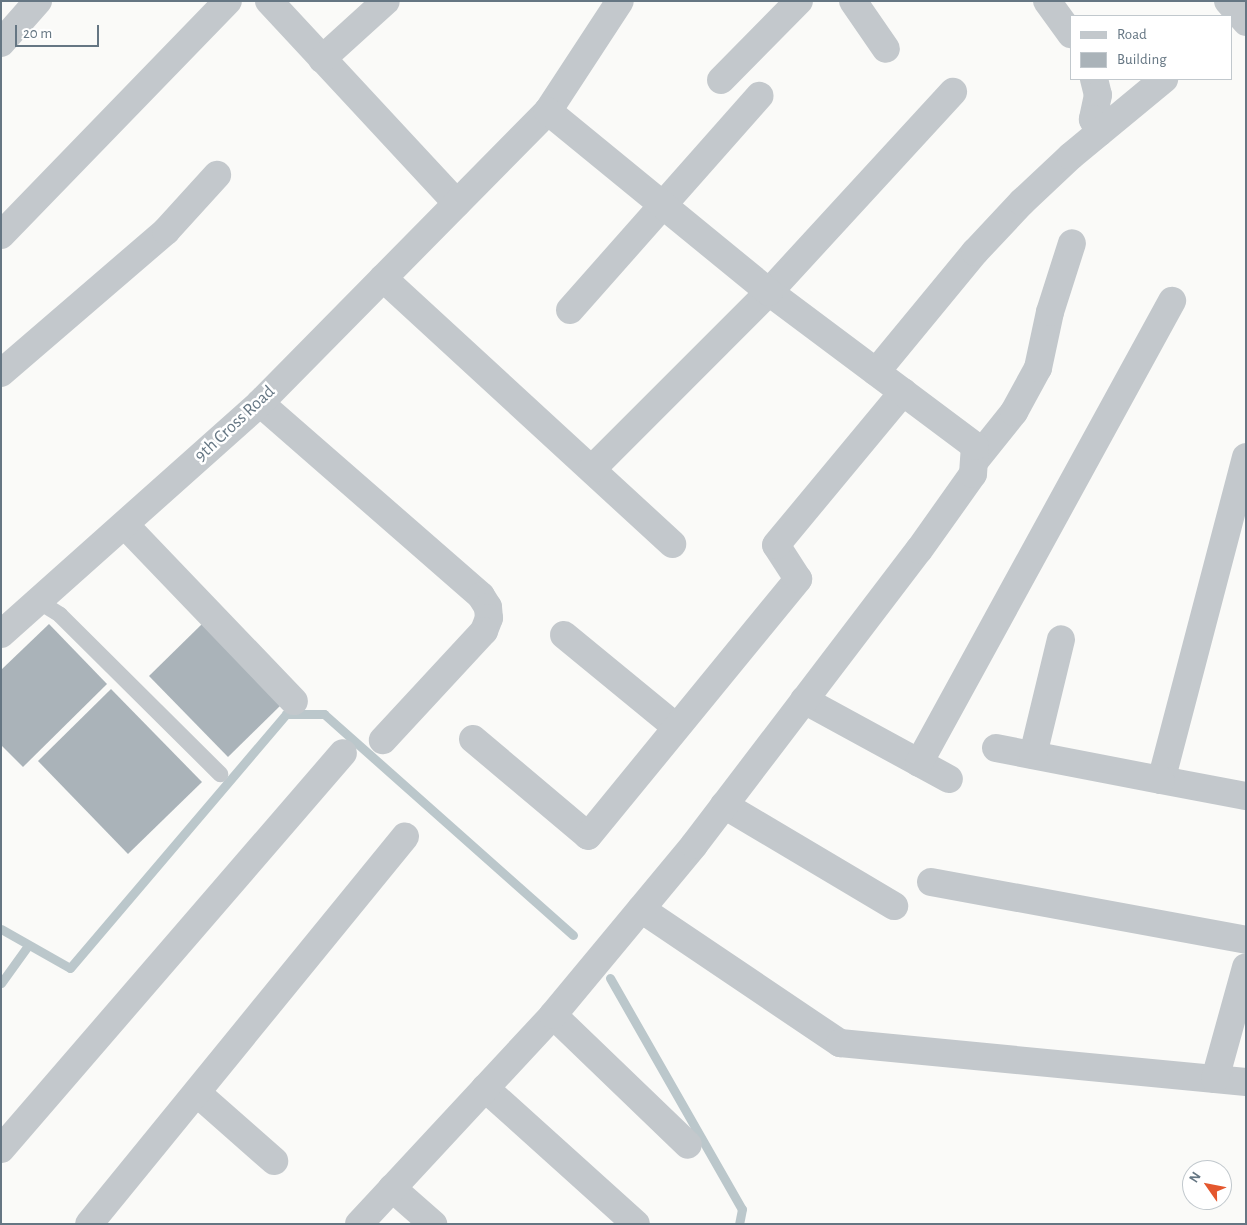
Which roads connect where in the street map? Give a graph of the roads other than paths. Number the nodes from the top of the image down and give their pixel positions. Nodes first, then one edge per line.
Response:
1 (228, 1) edge
2 (268, 1) edge
3 (386, 1) edge
4 (620, 1) edge
5 (799, 1) edge
6 (853, 1) edge
7 (1046, 1) edge
8 (1228, 1) edge
9 (26, 5) edge
10 (1246, 22) edge
11 (1070, 33) edge
12 (1, 43) edge
13 (886, 49) dead end
14 (322, 59) junction
15 (721, 80) dead end
16 (1094, 80) edge
17 (1163, 80) edge
18 (953, 92) dead end
19 (759, 96) dead end
20 (548, 111) junction
21 (1099, 133) junction
22 (217, 175) dead end
23 (457, 203) junction
24 (663, 205) junction
25 (1, 235) edge
26 (1072, 243) dead end
27 (383, 278) junction
28 (769, 292) junction
29 (1172, 301) dead end
30 (570, 310) dead end
31 (876, 372) junction
32 (1, 373) edge
33 (903, 392) junction
34 (260, 403) junction
35 (1246, 458) edge
36 (974, 462) junction
37 (592, 469) junction
38 (125, 525) junction
39 (672, 544) dead end
40 (38, 601) junction
41 (1, 634) edge
42 (564, 635) dead end
43 (1061, 640) dead end
44 (804, 700) junction
45 (294, 701) dead end
46 (676, 727) junction
47 (383, 740) dead end
48 (473, 740) dead end
49 (996, 748) dead end
50 (343, 753) dead end
51 (1033, 755) junction
52 (919, 763) junction
53 (220, 774) dead end
54 (949, 779) dead end
55 (1161, 780) junction
56 (1246, 796) edge
57 (724, 805) junction
58 (405, 838) dead end
59 (931, 882) dead end
60 (894, 906) dead end
61 (642, 909) junction
62 (1246, 940) edge
63 (1246, 967) edge
64 (553, 1015) junction
65 (1215, 1079) junction
66 (1246, 1082) edge
67 (485, 1088) junction
68 (197, 1093) junction
69 (688, 1145) dead end
70 (1, 1149) edge
71 (274, 1161) dead end
72 (392, 1188) junction
73 (89, 1224) edge
74 (360, 1224) edge
75 (433, 1224) edge
76 (636, 1224) edge

1 - 25 street
2 - 14 street
3 - 14 street
4 - 20 street, 9th Cross Road
5 - 15 street
6 - 13 street
7 - 11 street
8 - 10 street
9 - 12 street
14 - 23 street
16 - 21 street
17 - 21 street
18 - 28 street
19 - 24 street
20 - 23 street, 9th Cross Road
20 - 24 street
21 - 31 street
22 - 32 street
23 - 27 street, 9th Cross Road
24 - 28 street
24 - 30 street
26 - 36 street
27 - 34 street, 9th Cross Road
27 - 37 street
28 - 31 street
28 - 37 street
29 - 52 street
31 - 33 street
33 - 36 street
33 - 46 street
34 - 38 street, 9th Cross Road
34 - 47 street
35 - 55 street
36 - 44 street
37 - 39 street
38 - 40 street, 9th Cross Road
38 - 45 street
40 - 41 street, 9th Cross Road
40 - 53 lane
42 - 46 street
43 - 51 street
44 - 52 street
44 - 57 street
46 - 48 street
49 - 51 street
50 - 70 street
51 - 55 street
52 - 54 street
55 - 56 street
57 - 60 street
57 - 61 street
58 - 68 street
59 - 62 street
61 - 64 street
61 - 65 street
63 - 65 street
64 - 67 street
64 - 69 street
65 - 66 street
67 - 72 street
67 - 76 street
68 - 71 street
68 - 73 street
72 - 74 street
72 - 75 street

